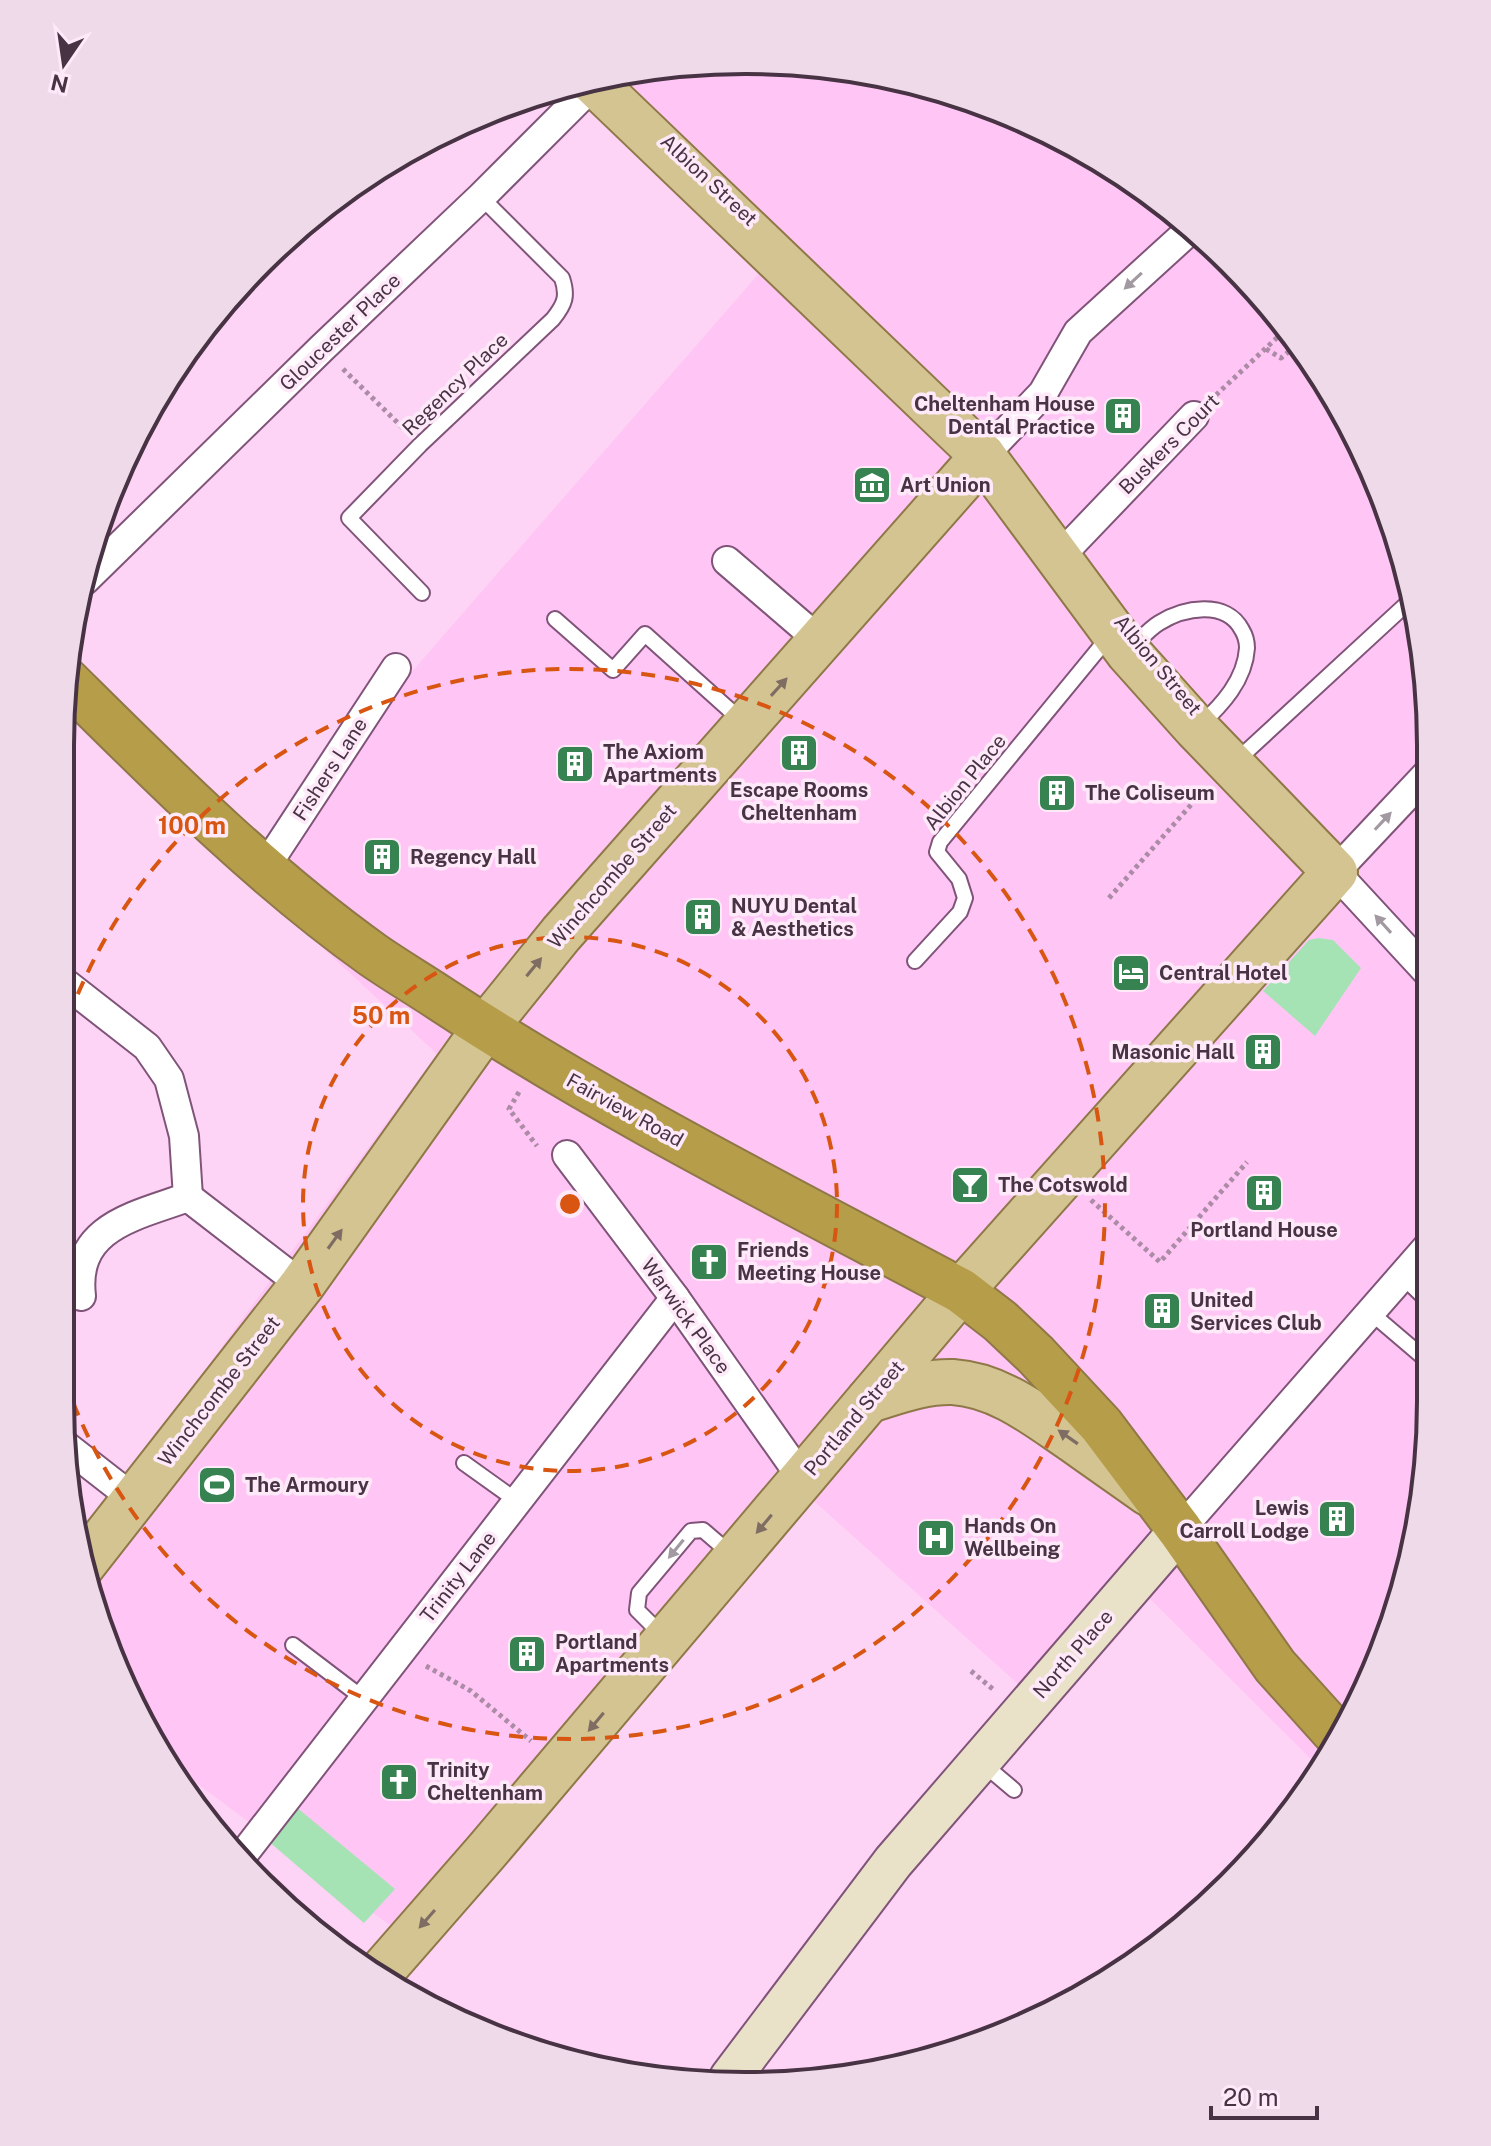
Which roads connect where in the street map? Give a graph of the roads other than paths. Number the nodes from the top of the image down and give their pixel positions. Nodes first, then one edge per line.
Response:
1 (601, 90) edge
2 (603, 90) edge
3 (580, 95) edge
4 (481, 197) junction
5 (1183, 237) edge
6 (1194, 416) road end
7 (983, 456) junction
8 (1062, 554) junction
9 (727, 561) dead end
10 (99, 567) edge
11 (422, 593) dead end
12 (1402, 608) edge
13 (555, 619) dead end
14 (820, 641) junction
15 (1126, 642) junction
16 (396, 668) dead end
17 (76, 690) edge
18 (746, 724) junction
19 (1201, 724) junction
20 (1233, 761) junction
21 (1417, 785) edge
22 (264, 869) junction
23 (1335, 872) junction
24 (1417, 960) edge
25 (915, 961) dead end
26 (74, 990) edge
27 (485, 1028) junction
28 (567, 1155) dead end
29 (188, 1197) junction
30 (1417, 1259) edge
31 (1402, 1276) junction
32 (302, 1285) junction
33 (1417, 1290) edge
34 (961, 1291) junction
35 (81, 1296) dead end
36 (675, 1298) junction
37 (1370, 1312) junction
38 (1417, 1352) edge
39 (869, 1400) junction
40 (76, 1454) edge
41 (464, 1463) dead end
42 (802, 1478) junction
43 (134, 1499) junction
44 (517, 1501) junction
45 (1168, 1514) junction
46 (92, 1553) edge
47 (293, 1645) dead end
48 (364, 1699) junction
49 (1331, 1728) edge
50 (980, 1761) junction
51 (1014, 1790) dead end
52 (247, 1849) edge
53 (385, 1967) edge
54 (735, 2072) edge

1 - 7 main road, Albion Street
2 - 7 lane, Albion Street
3 - 4 street, Gloucester Place
4 - 10 street, Gloucester Place
4 - 11 lane, Regency Place
5 -> 7 street, Winchcombe Street
6 - 8 street, Buskers Court
7 - 8 main road, Albion Street
7 - 14 main road, Winchcombe Street
8 - 15 main road, Albion Street
9 - 14 street
12 - 20 lane
13 - 18 lane
18 -> 14 main road, Winchcombe Street
15 - 19 main road, Albion Street
15 - 19 lane
15 - 25 lane, Albion Place
16 - 22 street, Fishers Lane
17 - 22 highway, Fairview Road
27 -> 18 main road, Winchcombe Street
19 - 20 main road, Albion Street
20 - 23 main road, Albion Street
23 -> 21 street
22 - 27 highway, Fairview Road
24 -> 23 street, Albion Street
23 - 34 main road, Portland Street
26 - 29 street
32 -> 27 main road, Winchcombe Street
27 - 34 highway, Fairview Road
28 - 36 street, Warwick Place
29 - 32 street
29 - 35 street
30 - 31 street, North Place
31 - 33 lane
31 - 37 street, North Place
32 - 43 main road, Winchcombe Street
34 - 39 main road, Portland Street
34 - 45 highway, Fairview Road
36 - 42 street, Warwick Place
36 - 44 street, Trinity Lane
37 - 38 lane
37 - 45 street, North Place
39 - 42 main road, Portland Street
45 -> 39 main road
40 - 43 street
41 - 44 lane
42 -> 53 main road, Portland Street
43 - 46 main road, Winchcombe Street
44 - 48 street, Trinity Lane
45 - 49 highway, Fairview Road
45 - 50 street, North Place
47 - 48 lane
48 - 52 street, Trinity Lane
50 - 51 lane
50 - 54 street, North Place

